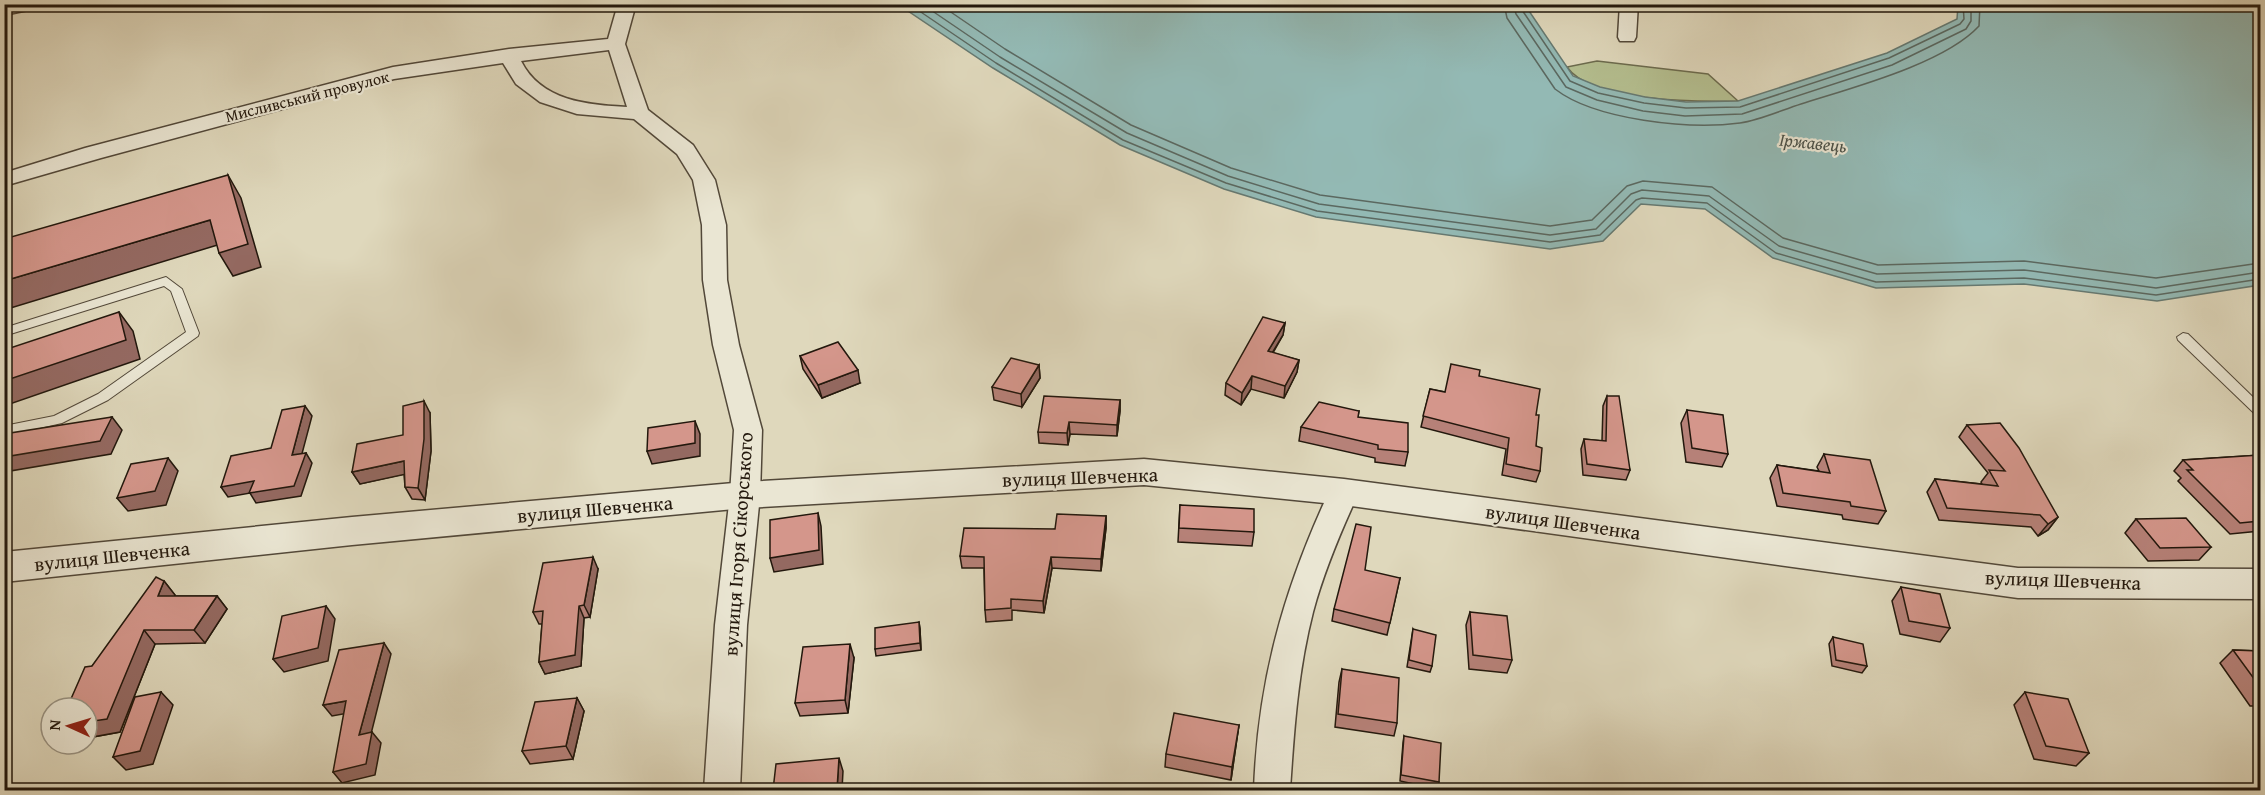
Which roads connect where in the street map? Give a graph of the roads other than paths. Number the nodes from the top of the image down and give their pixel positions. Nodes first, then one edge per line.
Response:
1 (32, 4) edge
2 (622, 4) edge
3 (1629, 4) edge
4 (4, 10) edge
5 (1627, 37) dead end
6 (616, 44) junction
7 (509, 55) junction
8 (639, 113) junction
9 (4, 180) edge
10 (4, 332) edge
11 (2183, 337) dead end
12 (2260, 411) edge
13 (4, 431) edge
14 (1344, 492) junction
15 (745, 495) junction
16 (4, 567) edge
17 (2260, 584) edge
18 (722, 790) edge
19 (1272, 790) edge

1 - 4 street
2 - 6 street
3 - 5 street
6 - 7 street, Мисливський провулок
6 - 8 street
7 - 8 street
7 - 9 street, Мисливський провулок
8 - 15 street, вулиця Ігоря Сікорського
10 - 13 lane
11 - 12 lane
14 - 15 street, вулиця Шевченка
14 - 17 street, вулиця Шевченка
14 - 19 street
15 - 16 street, вулиця Шевченка
15 - 18 street, вулиця Ігоря Сікорського

